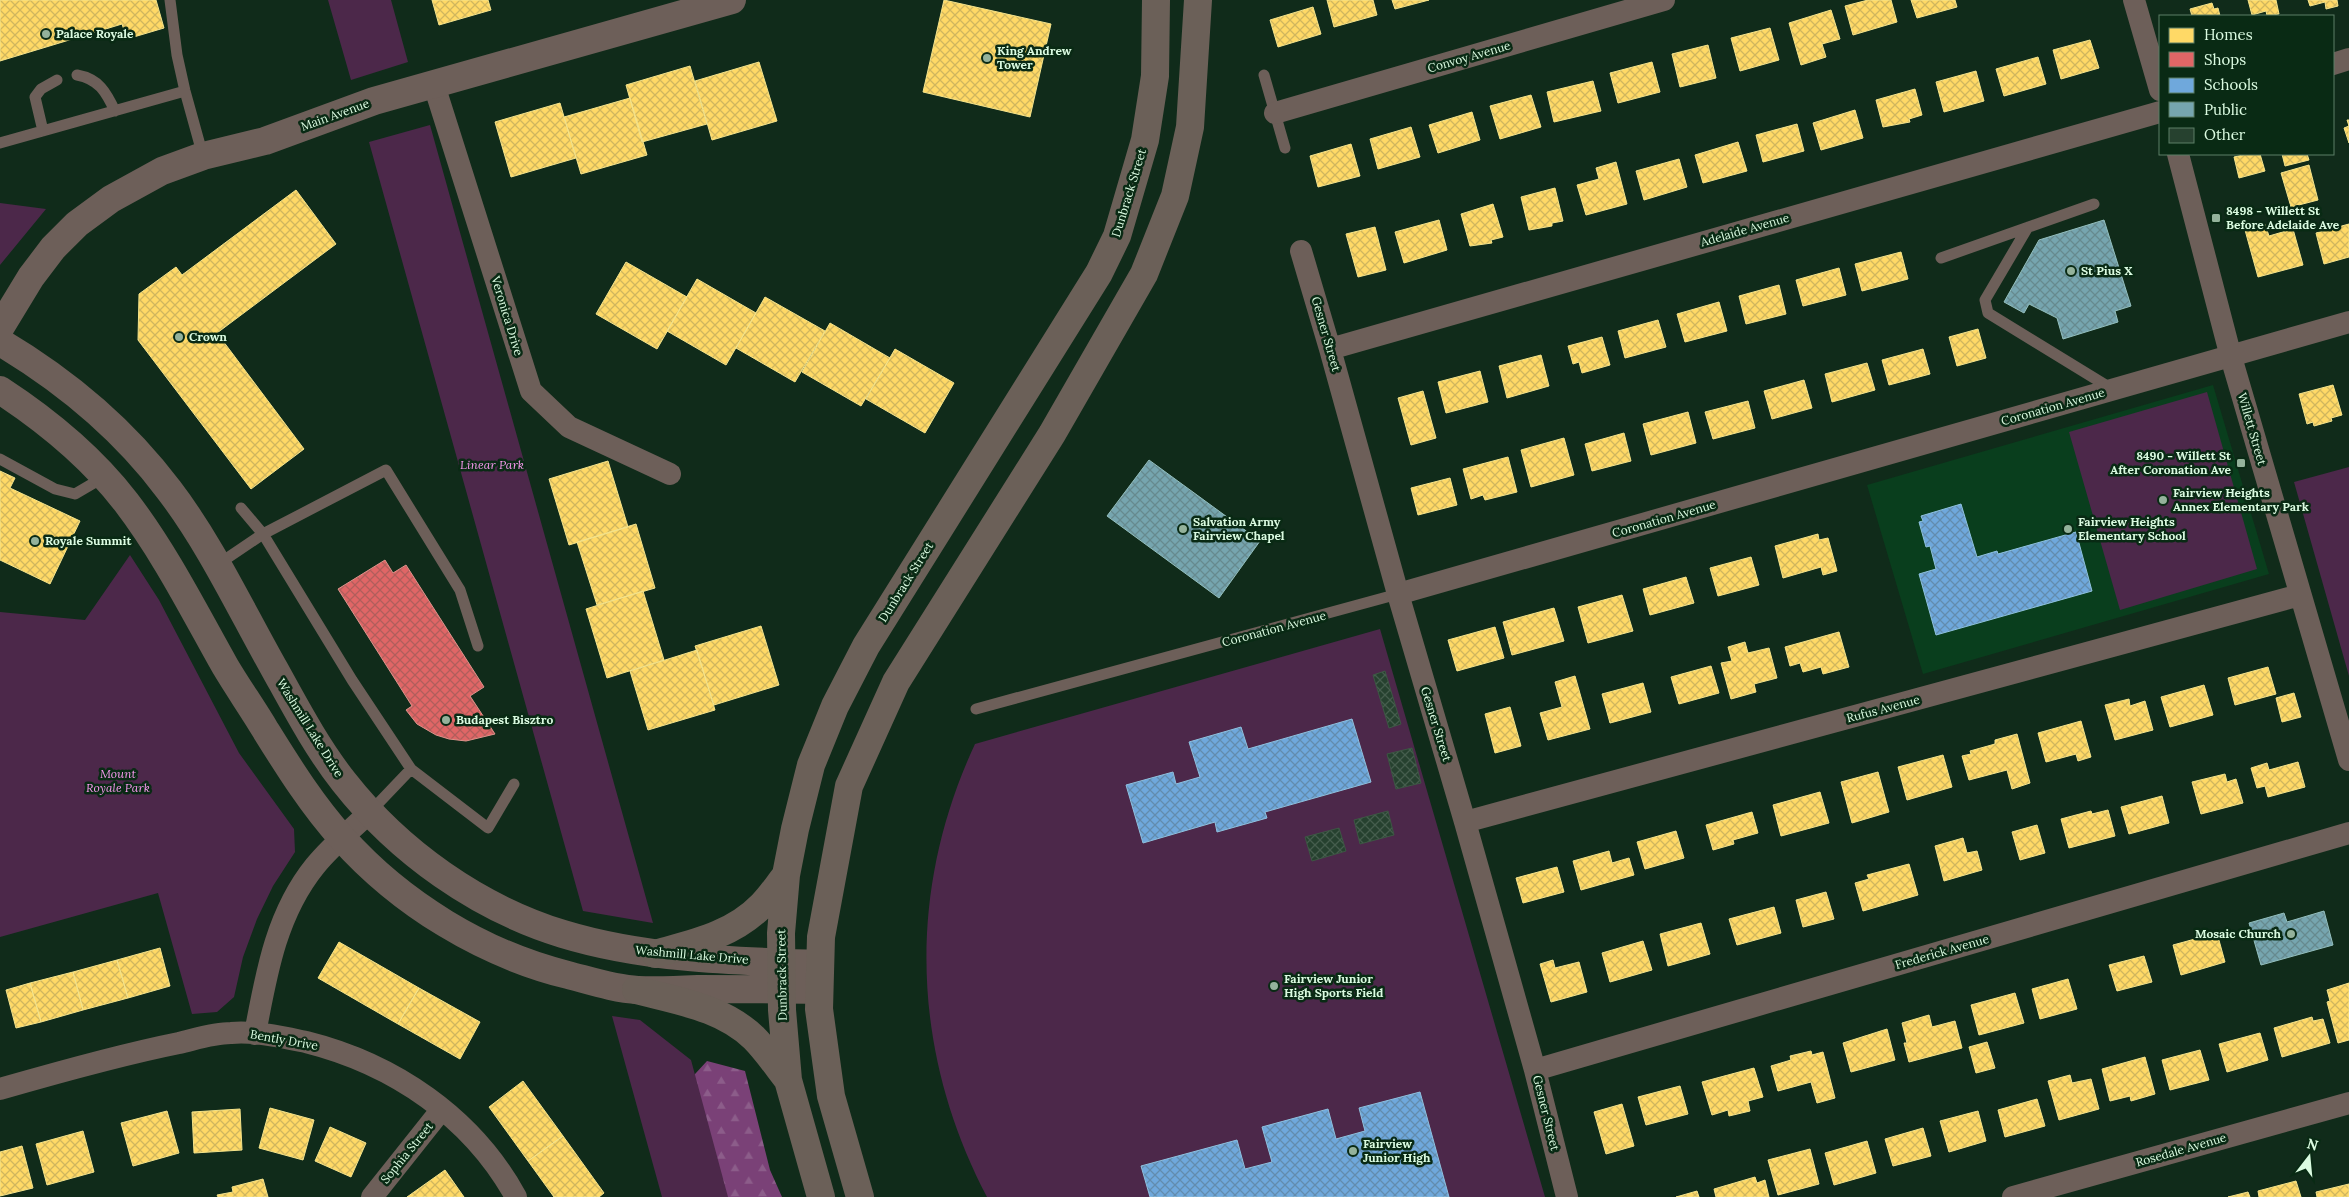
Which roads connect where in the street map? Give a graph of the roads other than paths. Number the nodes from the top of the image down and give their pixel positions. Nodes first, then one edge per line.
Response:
1 (170, 0) edge
2 (732, 0) edge
3 (1156, 0) edge
4 (1198, 0) edge
5 (1664, 0) edge
6 (2134, 0) edge
7 (2349, 59) edge
8 (2334, 64) edge
9 (77, 75) dead end
10 (1264, 75) dead end
11 (57, 80) dead end
12 (434, 85) junction
13 (2159, 87) edge
14 (185, 92) junction
15 (115, 111) junction
16 (2159, 112) edge
17 (1275, 113) junction
18 (43, 131) junction
19 (0, 143) edge
20 (1285, 148) dead end
21 (2178, 155) edge
22 (203, 156) junction
23 (2094, 204) dead end
24 (2028, 227) junction
25 (1301, 251) dead end
26 (1941, 258) dead end
27 (2349, 322) edge
28 (0, 328) edge
29 (0, 342) edge
30 (1330, 349) junction
31 (2231, 356) junction
32 (0, 390) edge
33 (2114, 390) junction
34 (0, 459) edge
35 (670, 474) dead end
36 (104, 477) junction
37 (241, 508) dead end
38 (263, 534) junction
39 (217, 565) junction
40 (1398, 594) junction
41 (2300, 595) junction
42 (478, 646) dead end
43 (976, 709) dead end
44 (2349, 760) edge
45 (411, 769) junction
46 (514, 784) dead end
47 (370, 812) junction
48 (1465, 822) junction
49 (2349, 834) edge
50 (342, 838) junction
51 (786, 875) junction
52 (655, 954) junction
53 (780, 963) junction
54 (819, 977) junction
55 (781, 989) junction
56 (636, 990) junction
57 (256, 1034) junction
58 (1535, 1070) junction
59 (788, 1080) junction
60 (0, 1089) edge
61 (2349, 1103) edge
62 (442, 1109) junction
63 (372, 1197) edge
64 (516, 1197) edge
65 (821, 1197) edge
66 (860, 1197) edge
67 (1567, 1197) edge
68 (2013, 1197) edge

1 - 14 lane
2 - 12 street, Main Avenue
3 - 51 main road, Dunbrack Street
4 - 54 main road
5 - 17 street, Convoy Avenue
6 - 13 street
7 - 8 street
9 - 15 lane
10 - 17 lane
11 - 18 lane
12 - 22 street, Main Avenue
12 - 35 street, Veronica Drive
14 - 15 lane
14 - 22 lane
15 - 18 lane
16 - 30 street, Adelaide Avenue
17 - 20 lane
18 - 19 lane
21 - 31 street, Willett Street
22 - 28 street, Main Avenue
23 - 24 lane
24 - 26 lane
24 - 33 lane
25 - 30 street, Gesner Street
27 - 31 street, Coronation Avenue
29 - 39 street, Washmill Lake Drive
30 - 40 street, Gesner Street
31 - 33 street, Coronation Avenue
31 - 41 street, Willett Street
32 - 36 street
33 - 40 street, Coronation Avenue
34 - 36 lane
36 - 50 street
37 - 38 lane
38 - 39 lane
38 - 42 lane
38 - 45 lane
39 - 47 street, Washmill Lake Drive
40 - 43 lane, Coronation Avenue
40 - 48 street, Gesner Street
41 - 44 street, Willett Street
41 - 48 street, Rufus Avenue
45 - 46 lane
45 - 47 lane
47 - 50 street
47 - 52 street, Washmill Lake Drive
48 - 58 street, Gesner Street
49 - 58 street, Frederick Avenue
50 - 56 street
50 - 57 street
51 - 52 main road
51 - 53 main road, Dunbrack Street
52 - 53 street, Washmill Lake Drive
53 - 54 street, Washmill Lake Drive
53 - 55 main road, Dunbrack Street
54 - 55 street
54 - 66 main road
55 - 56 street
55 - 59 main road, Dunbrack Street
56 - 59 main road
57 - 60 street, Bently Drive
57 - 62 street, Bently Drive
58 - 67 street, Gesner Street
59 - 65 main road, Dunbrack Street
61 - 68 street, Rosedale Avenue
62 - 63 street, Sophia Street
62 - 64 street, Bently Drive

